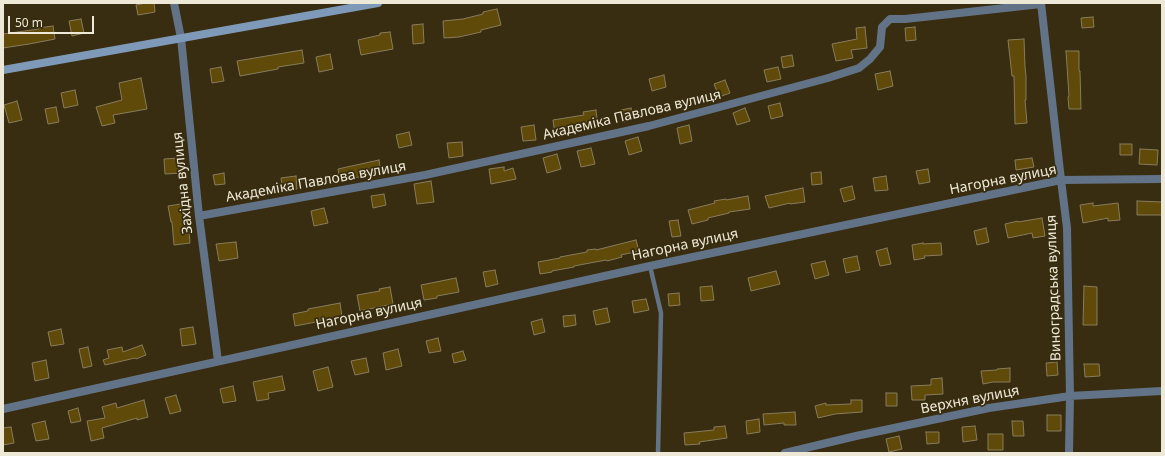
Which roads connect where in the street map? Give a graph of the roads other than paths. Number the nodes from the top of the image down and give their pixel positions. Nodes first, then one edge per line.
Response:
1 (174, 3) edge
2 (378, 3) edge
3 (1041, 4) edge
4 (181, 38) junction
5 (3, 70) edge
6 (1162, 179) edge
7 (1061, 180) junction
8 (199, 216) junction
9 (650, 266) junction
10 (218, 361) junction
11 (1162, 391) edge
12 (1070, 396) junction
13 (3, 409) edge
14 (658, 453) edge
15 (785, 453) edge
16 (1069, 453) edge

1 - 4 street, Західна вулиця
2 - 4 main road
3 - 7 street, Виноградська вулиця
3 - 8 street, Академіка Павлова вулиця
4 - 5 main road
4 - 8 street, Західна вулиця
6 - 7 street, Нагорна вулиця
7 - 9 street, Нагорна вулиця
7 - 12 street, Виноградська вулиця
8 - 10 street, Західна вулиця
9 - 10 street, Нагорна вулиця
9 - 14 lane
10 - 13 street, Нагорна вулиця
11 - 12 street, Верхня вулиця
12 - 15 street, Верхня вулиця
12 - 16 street, Виноградська вулиця

